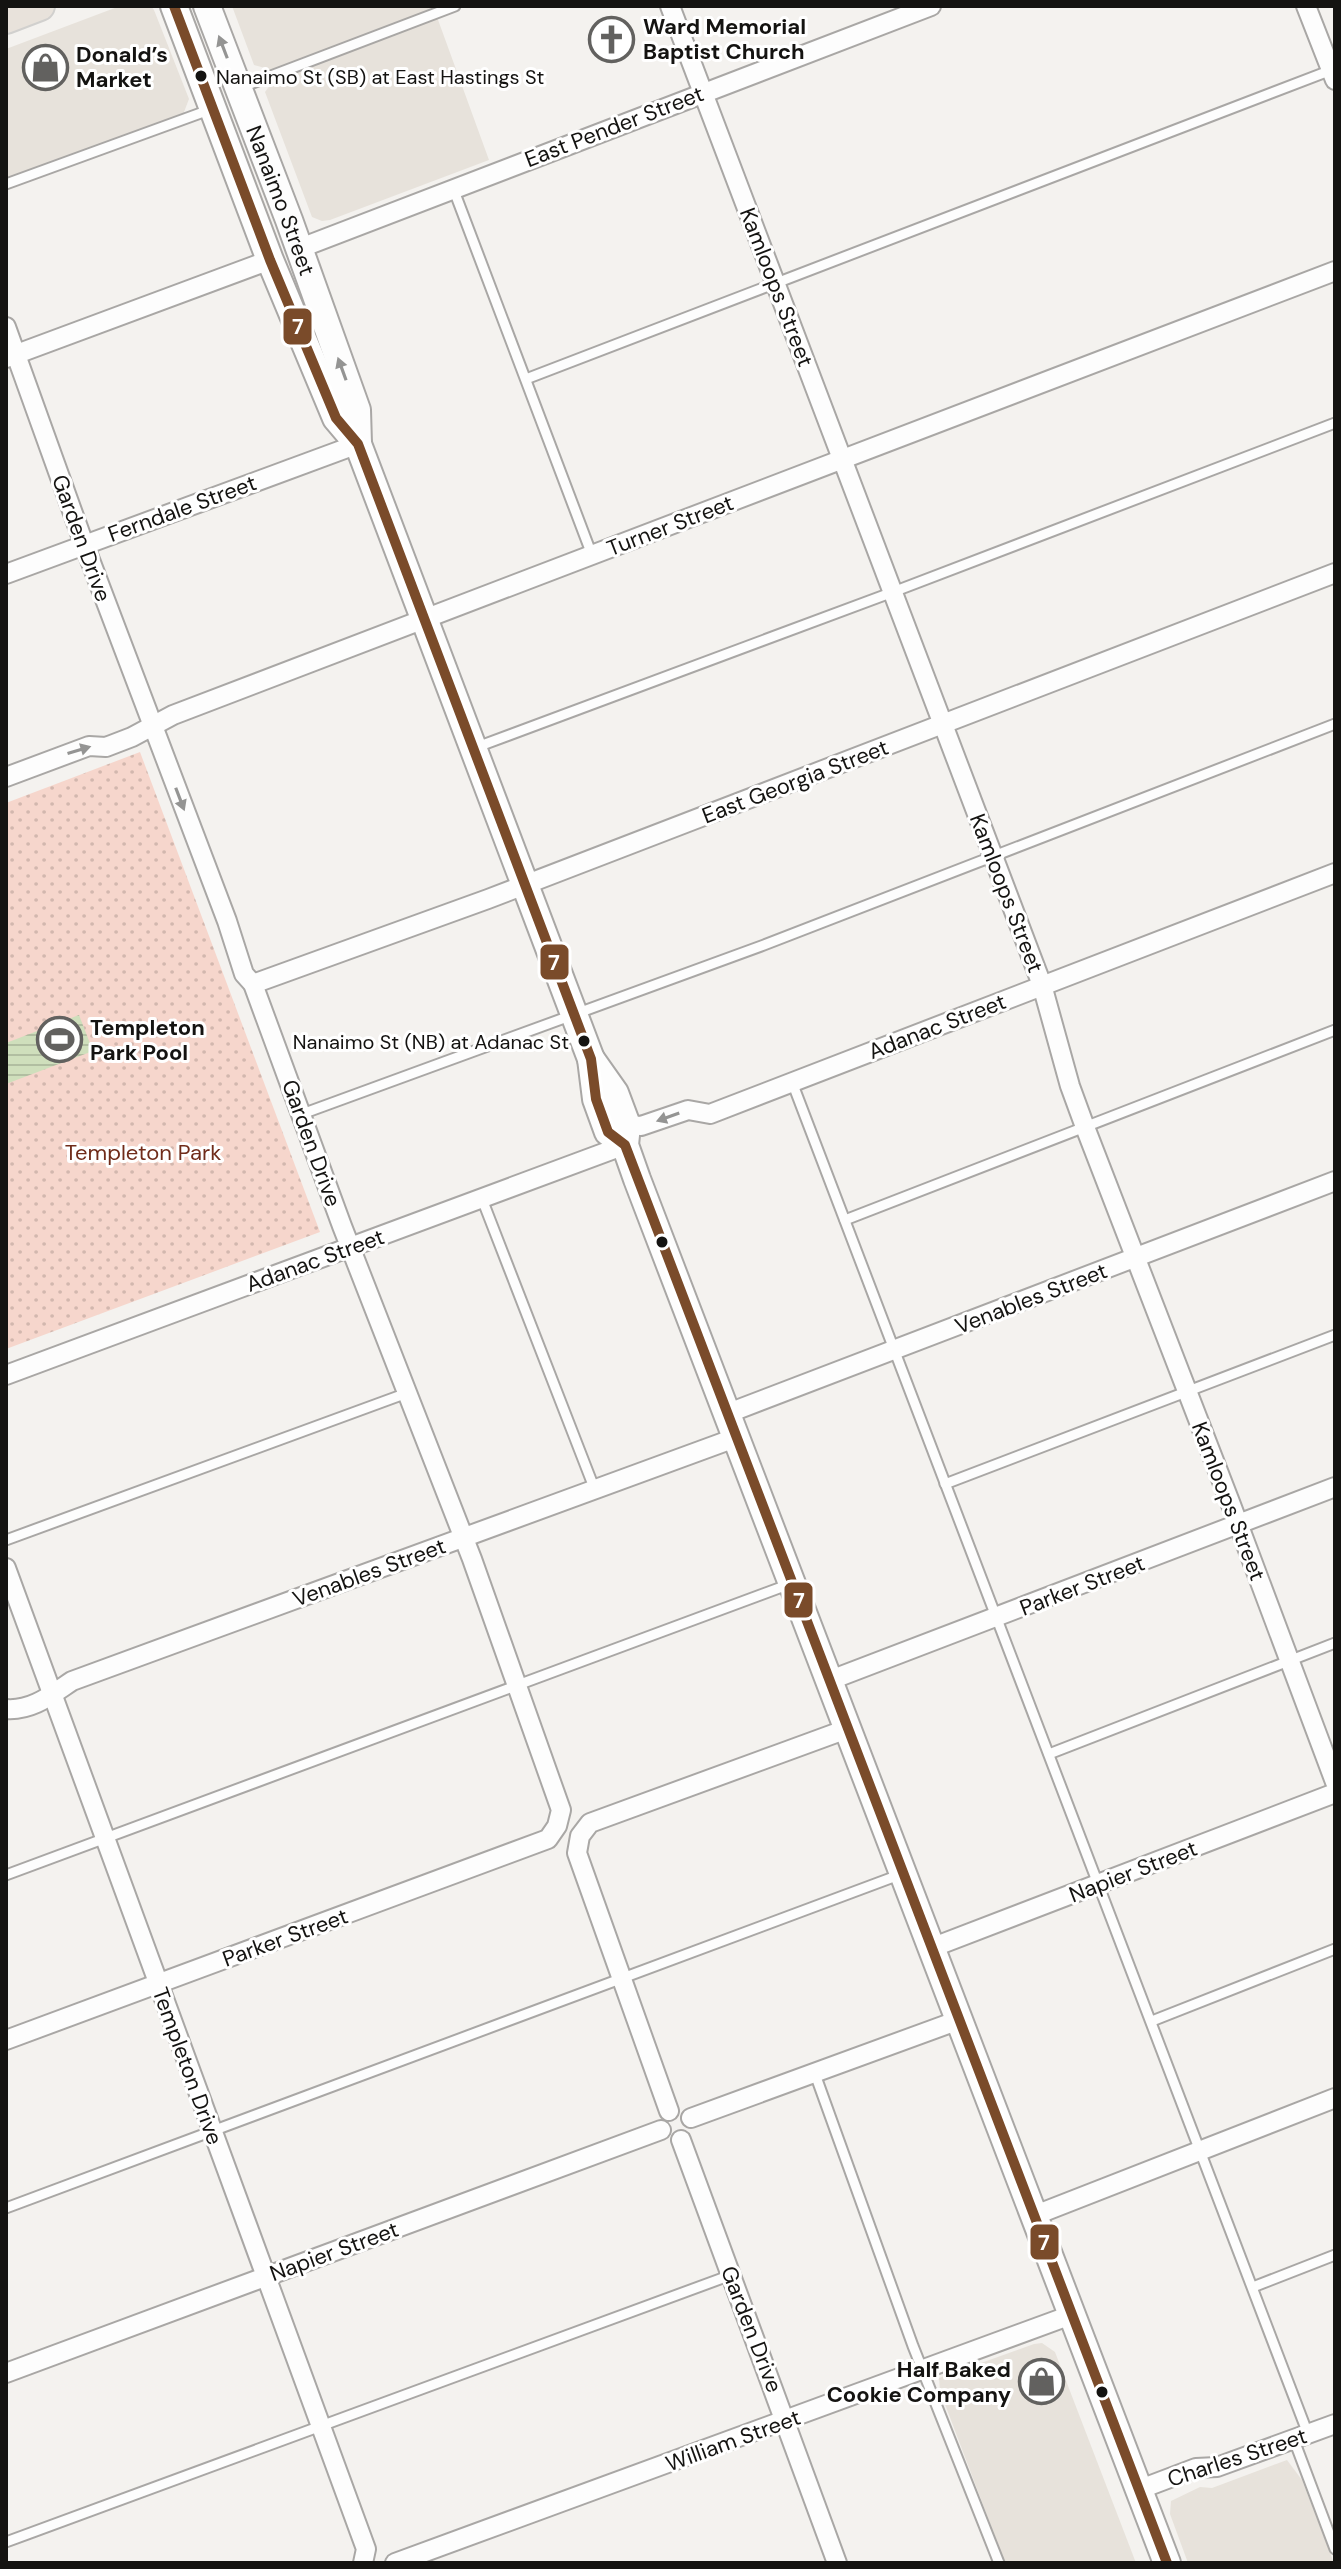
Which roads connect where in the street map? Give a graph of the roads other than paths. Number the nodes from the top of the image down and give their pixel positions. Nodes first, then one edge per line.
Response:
1 (40, 6) edge
2 (174, 6) edge
3 (207, 6) edge
4 (455, 6) edge
5 (670, 6) edge
6 (931, 6) edge
7 (1306, 6) edge
8 (6, 19) edge
9 (1334, 73) edge
10 (239, 88) junction
11 (703, 92) junction
12 (213, 108) junction
13 (6, 184) edge
14 (453, 188) junction
15 (298, 249) junction
16 (270, 260) junction
17 (1335, 271) edge
18 (776, 284) junction
19 (6, 327) edge
20 (11, 356) edge
21 (526, 379) junction
22 (1335, 423) edge
23 (358, 444) junction
24 (842, 458) junction
25 (84, 544) junction
26 (592, 555) junction
27 (1335, 573) edge
28 (6, 574) edge
29 (893, 592) junction
30 (426, 619) junction
31 (943, 724) junction
32 (1335, 724) edge
33 (152, 727) junction
34 (475, 748) junction
35 (6, 777) edge
36 (993, 855) junction
37 (1335, 873) edge
38 (526, 884) junction
39 (253, 984) junction
40 (1042, 985) junction
41 (574, 1015) junction
42 (1335, 1030) edge
43 (792, 1082) junction
44 (302, 1114) junction
45 (1085, 1127) junction
46 (626, 1135) junction
47 (1335, 1181) edge
48 (482, 1198) junction
49 (845, 1220) junction
50 (350, 1247) junction
51 (1134, 1259) junction
52 (1335, 1335) edge
53 (894, 1351) junction
54 (6, 1375) edge
55 (1186, 1392) junction
56 (407, 1393) junction
57 (731, 1426) junction
58 (945, 1484) junction
59 (1335, 1487) edge
60 (595, 1490) junction
61 (1238, 1524) junction
62 (463, 1538) junction
63 (6, 1540) edge
64 (6, 1568) edge
65 (792, 1584) junction
66 (996, 1619) junction
67 (1335, 1643) edge
68 (1290, 1661) junction
69 (828, 1681) junction
70 (518, 1686) junction
71 (53, 1694) junction
72 (6, 1709) edge
73 (847, 1729) junction
74 (1049, 1754) junction
75 (1335, 1782) edge
76 (1335, 1793) edge
77 (557, 1826) joint
78 (104, 1840) junction
79 (903, 1874) junction
80 (6, 1875) edge
81 (1099, 1885) junction
82 (931, 1948) junction
83 (1335, 1949) edge
84 (622, 1979) junction
85 (158, 1985) junction
86 (959, 2020) junction
87 (1152, 2021) junction
88 (6, 2040) edge
89 (815, 2074) junction
90 (1335, 2098) edge
91 (669, 2111) junction
92 (691, 2118) junction
93 (661, 2130) junction
94 (212, 2133) junction
95 (681, 2140) junction
96 (1201, 2150) junction
97 (6, 2208) edge
98 (1033, 2216) junction
99 (1335, 2255) edge
100 (731, 2274) junction
101 (267, 2276) junction
102 (1253, 2287) junction
103 (1071, 2315) junction
104 (924, 2370) junction
105 (6, 2373) edge
106 (786, 2421) junction
107 (322, 2424) junction
108 (1335, 2424) edge
109 (1301, 2437) junction
110 (1138, 2490) junction
111 (6, 2542) edge
112 (1335, 2549) edge
113 (363, 2563) edge
114 (395, 2563) edge
115 (837, 2563) edge
116 (999, 2563) edge
117 (1167, 2563) edge

1 - 8 main road
2 - 12 main road, Nanaimo Street
10 -> 3 main road, Nanaimo Street
4 - 10 lane
5 - 11 street, Kamloops Street
6 - 11 street, East Pender Street
7 - 9 street
9 - 18 lane
10 - 15 main road, Nanaimo Street
11 - 14 street, East Pender Street
11 - 18 street, Kamloops Street
12 - 13 lane
12 - 16 main road, Nanaimo Street
14 - 15 street, East Pender Street
14 - 21 lane
23 -> 15 main road, Nanaimo Street
16 - 20 street
16 - 23 main road, Nanaimo Street
17 - 24 street, Turner Street
18 - 21 lane
18 - 24 street, Kamloops Street
19 - 20 street, Garden Drive
20 - 25 street, Garden Drive
21 - 26 lane
22 - 29 lane
23 - 25 street, Ferndale Street
23 - 30 main road, Nanaimo Street
24 - 26 street, Turner Street
24 - 29 street, Kamloops Street
25 - 28 street, Ferndale Street
25 - 33 street, Garden Drive
26 - 30 street, Turner Street
27 - 31 street, East Georgia Street
29 - 31 street, Kamloops Street
29 - 34 lane
30 - 33 street, Turner Street
30 - 34 main road, Nanaimo Street
31 - 36 street, Kamloops Street
31 - 38 street, East Georgia Street
32 - 36 lane
35 -> 33 street, Turner Street
33 -> 39 street, Garden Drive
34 - 38 main road, Nanaimo Street
36 - 40 street, Kamloops Street
36 - 41 lane
37 - 40 street, Adanac Street
38 - 39 street, East Georgia Street
38 - 41 main road, Nanaimo Street
39 - 44 street, Garden Drive
40 - 43 street, Adanac Street
40 - 45 street, Kamloops Street
41 - 44 lane
41 - 46 main road, Nanaimo Street
42 - 45 lane
43 -> 46 street, Adanac Street
43 - 49 lane
44 - 50 street, Garden Drive
45 - 49 lane
45 - 51 street, Kamloops Street
46 - 48 street, Adanac Street
46 - 57 main road, Nanaimo Street
47 - 51 street, Venables Street
48 - 50 street, Adanac Street
48 - 60 lane
49 - 53 lane
50 - 54 street, Adanac Street
50 - 56 street, Garden Drive
51 - 53 street, Venables Street
51 - 55 street, Kamloops Street
52 - 55 lane
53 - 57 street, Venables Street
53 - 58 lane
55 - 58 lane
55 - 61 street, Kamloops Street
56 - 62 street, Garden Drive
56 - 63 lane
57 - 60 street, Venables Street
57 - 65 main road, Nanaimo Street
58 - 66 lane
59 - 61 street, Parker Street
60 - 62 street, Venables Street
61 - 66 street, Parker Street
61 - 68 street, Kamloops Street
62 - 70 street, Garden Drive
62 - 71 street, Venables Street
64 - 71 street, Templeton Drive
65 - 69 main road, Nanaimo Street
65 - 70 lane
66 - 69 street, Parker Street
66 - 74 lane
67 - 68 lane
68 - 74 lane
68 - 75 street, Kamloops Street
69 - 73 main road, Nanaimo Street
70 - 77 street, Garden Drive
70 - 78 lane
71 - 72 street, Venables Street
71 - 78 street, Templeton Drive
73 - 79 main road, Nanaimo Street
73 - 84 street
74 - 81 lane
76 - 81 street, Napier Street
77 - 85 street, Parker Street
78 - 80 lane
78 - 85 street, Templeton Drive
79 - 82 main road, Nanaimo Street
79 - 84 lane
81 - 82 street, Napier Street
81 - 87 lane
82 - 86 main road, Nanaimo Street
83 - 87 lane
84 - 91 street
84 - 94 lane
85 - 88 street, Parker Street
85 - 94 street, Templeton Drive
86 - 89 street
86 - 98 main road, Nanaimo Street
87 - 96 lane
89 - 92 street
89 - 104 lane
90 - 96 street
91 - 92 street
91 - 93 street
92 - 95 street
93 - 95 street
93 - 101 street, Napier Street
94 - 97 lane
94 - 101 street, Templeton Drive
95 - 100 street, Garden Drive
96 - 98 street
96 - 102 lane
98 - 103 main road, Nanaimo Street
99 - 102 lane
100 - 106 street, Garden Drive
100 - 107 lane
101 - 105 street, Napier Street
101 - 107 street, Templeton Drive
102 - 109 lane
103 - 104 street, William Street
103 - 110 main road, Nanaimo Street
104 - 106 street, William Street
104 - 116 lane
106 - 114 street, William Street
106 - 115 street, Garden Drive
107 - 111 lane
107 - 113 street, Templeton Drive
108 - 109 street, Charles Street
109 - 110 street, Charles Street
109 - 112 lane
110 - 117 main road, Nanaimo Street

